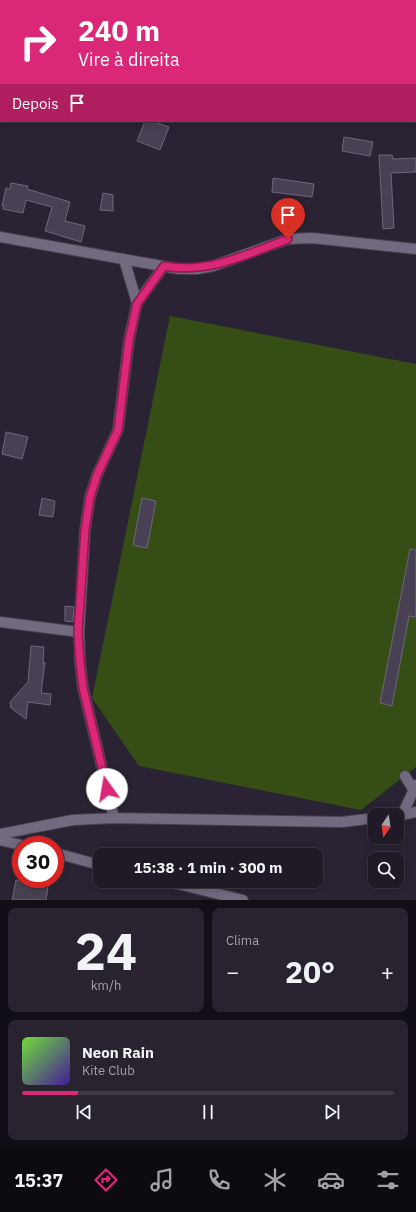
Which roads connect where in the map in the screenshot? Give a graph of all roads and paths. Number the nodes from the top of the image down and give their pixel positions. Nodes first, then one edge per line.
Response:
1 (0, 237) edge
2 (416, 249) edge
3 (124, 259) junction
4 (164, 266) junction
5 (137, 304) junction
6 (0, 622) edge
7 (78, 632) junction
8 (405, 776) dead end
9 (415, 788) edge
10 (404, 808) edge
11 (416, 812) edge
12 (404, 814) edge
13 (114, 818) junction
14 (368, 819) edge
15 (0, 834) edge
16 (0, 840) edge
17 (12, 843) edge
18 (64, 855) edge
19 (93, 863) edge
20 (194, 888) edge
21 (243, 900) edge

1 - 3 street
2 - 4 street
3 - 4 street
3 - 5 street
4 - 5 street
5 - 7 street
6 - 7 street
7 - 13 street
8 - 9 street
9 - 10 street
11 - 12 street
13 - 14 street
13 - 15 street
16 - 17 street
18 - 19 street
20 - 21 street

